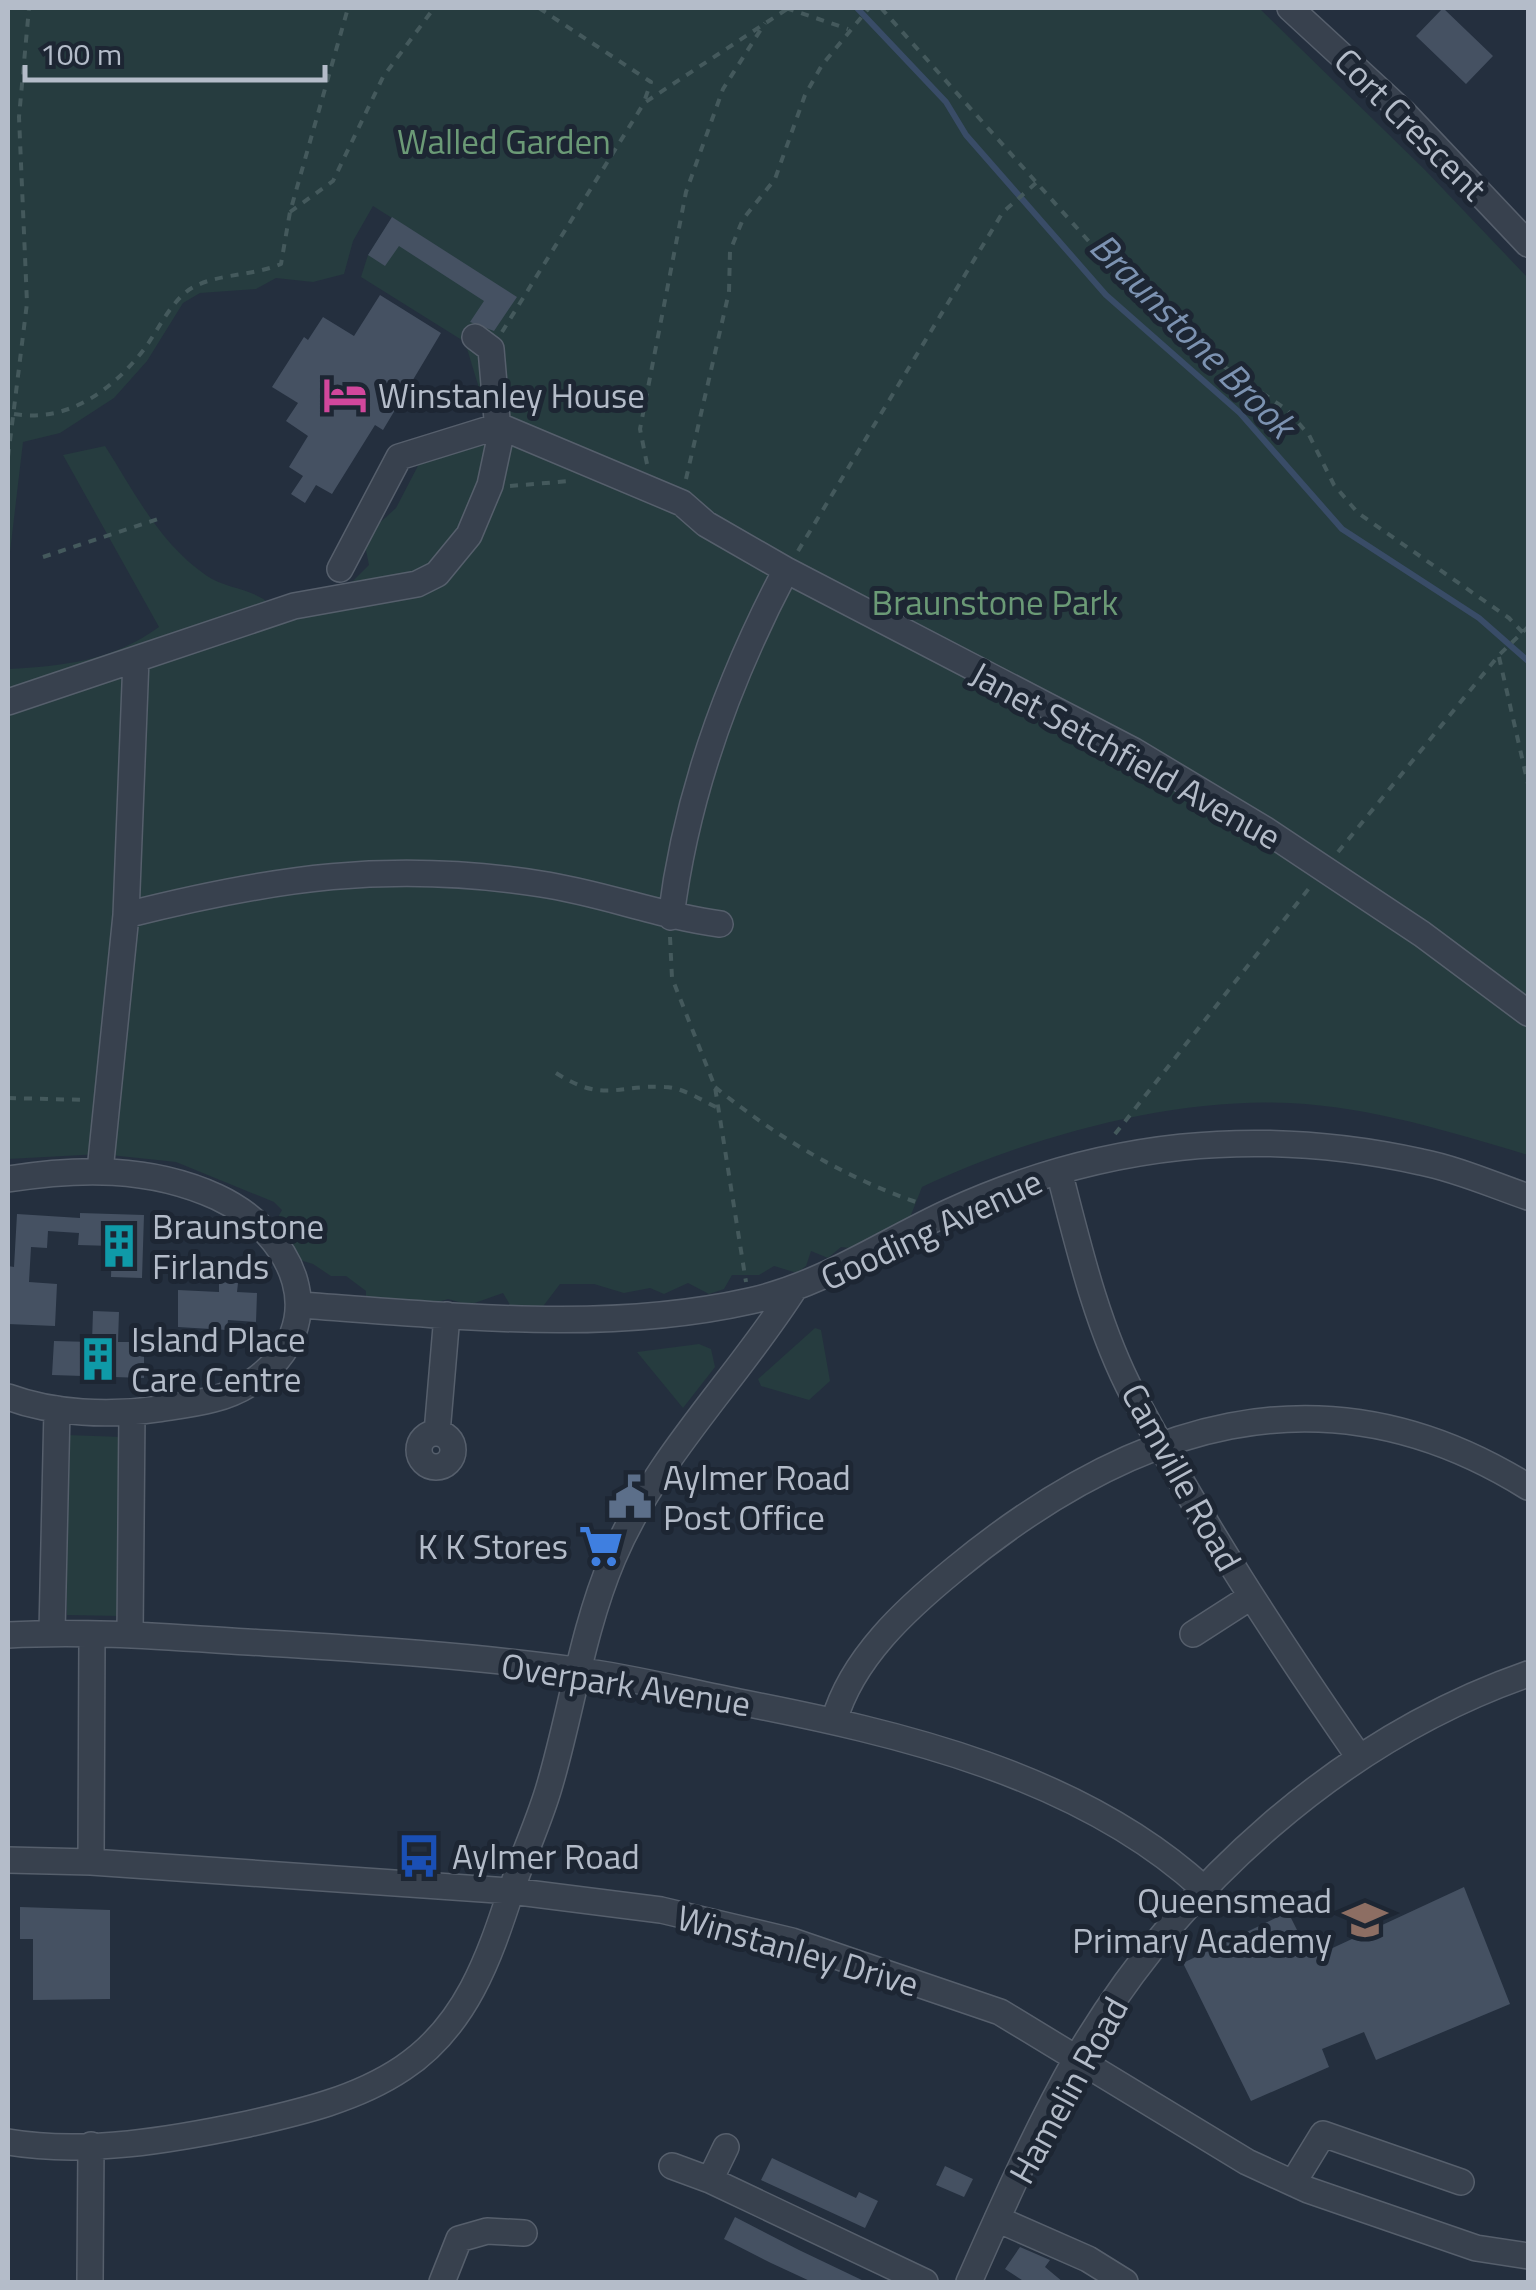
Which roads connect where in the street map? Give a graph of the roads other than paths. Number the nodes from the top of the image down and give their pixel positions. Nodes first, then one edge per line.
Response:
1 (1290, 8) edge
2 (1528, 244) edge
3 (483, 343) road end
4 (498, 426) junction
5 (340, 569) dead end
6 (786, 570) junction
7 (136, 660) junction
8 (8, 702) edge
9 (126, 915) junction
10 (671, 917) junction
11 (720, 924) dead end
12 (1528, 1013) edge
13 (100, 1171) junction
14 (1059, 1171) junction
15 (8, 1179) edge
16 (1528, 1197) edge
17 (794, 1289) junction
18 (299, 1305) junction
19 (447, 1315) junction
20 (8, 1397) edge
21 (58, 1410) junction
22 (132, 1412) junction
23 (437, 1433) dead end
24 (1164, 1444) junction
25 (1528, 1486) edge
26 (1249, 1598) junction
27 (52, 1632) junction
28 (1192, 1634) dead end
29 (8, 1635) edge
30 (92, 1635) junction
31 (130, 1635) junction
32 (576, 1670) junction
33 (1528, 1674) edge
34 (834, 1720) junction
35 (1359, 1757) junction
36 (8, 1860) edge
37 (91, 1862) junction
38 (1204, 1889) junction
39 (511, 1891) junction
40 (1078, 2056) junction
41 (8, 2142) edge
42 (91, 2145) junction
43 (726, 2147) dead end
44 (672, 2166) dead end
45 (710, 2180) junction
46 (1461, 2182) dead end
47 (1293, 2184) junction
48 (997, 2219) junction
49 (524, 2233) dead end
50 (1528, 2256) edge
51 (90, 2282) edge
52 (442, 2282) edge
53 (925, 2282) edge
54 (969, 2282) edge
55 (1126, 2282) edge

1 - 2 street, Cort Crescent
3 - 4 street
4 - 5 street
4 - 6 street, Janet Setchfield Avenue
4 - 7 street
6 - 10 street
6 - 12 street, Janet Setchfield Avenue
7 - 8 street
7 - 9 street
9 - 10 street
9 - 13 street
10 - 11 street
13 - 15 street
13 - 18 street
14 - 16 street, Gooding Avenue
14 - 17 street, Gooding Avenue
14 - 24 street, Camville Road
17 - 19 street, Gooding Avenue
17 - 32 street
18 - 19 street, Gooding Avenue
18 - 22 street
19 - 23 street
20 - 21 street
21 - 22 street
21 - 27 street
22 - 31 street
24 - 25 street
24 - 26 street, Camville Road
24 - 34 street
26 - 28 street
26 - 35 street, Camville Road
27 - 29 street, Overpark Avenue
27 - 30 street, Overpark Avenue
30 - 31 street, Overpark Avenue
30 - 37 street
31 - 32 street, Overpark Avenue
32 - 34 street, Overpark Avenue
32 - 39 street
33 - 35 street, Hamelin Road
34 - 38 street, Overpark Avenue
35 - 38 street, Hamelin Road
36 - 37 street, Winstanley Drive
37 - 39 street, Winstanley Drive
38 - 40 street, Hamelin Road
39 - 40 street, Winstanley Drive
39 - 42 street
40 - 47 street, Winstanley Drive
40 - 48 street, Hamelin Road
41 - 42 street
42 - 51 street
43 - 45 street
44 - 45 street
45 - 53 street
46 - 47 street
47 - 50 street, Winstanley Drive
48 - 54 street, Hamelin Road
48 - 55 street
49 - 52 street

